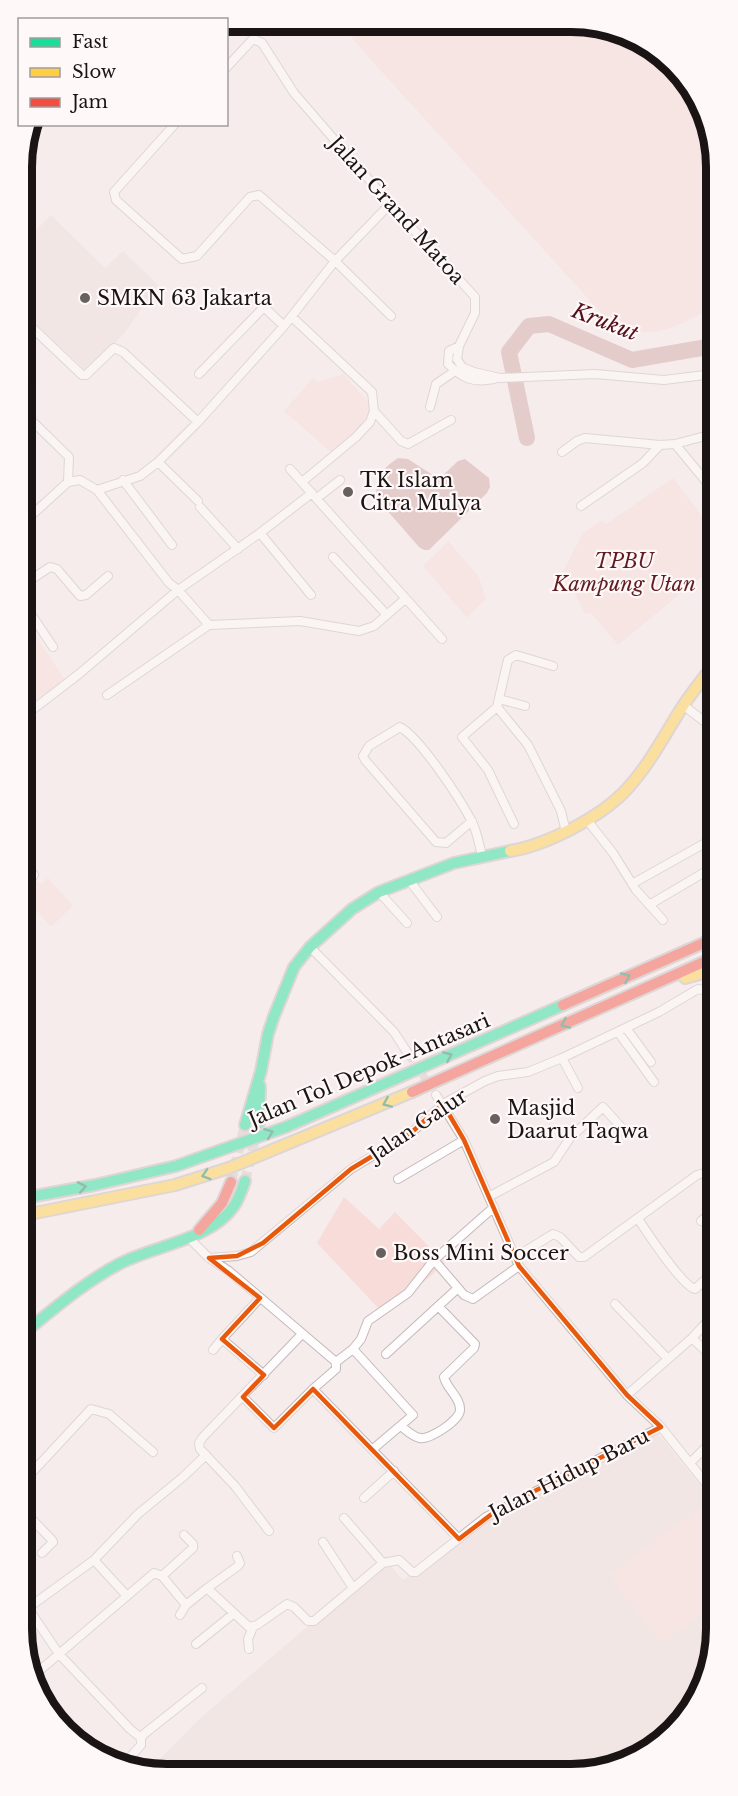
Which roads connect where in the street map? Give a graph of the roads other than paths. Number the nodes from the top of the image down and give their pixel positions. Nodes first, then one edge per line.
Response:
1 (228, 66) edge
2 (173, 126) edge
3 (390, 204) junction
4 (335, 261) junction
5 (391, 316) dead end
6 (292, 317) junction
7 (284, 326) junction
8 (32, 328) edge
9 (459, 346) junction
10 (455, 371) junction
11 (199, 374) dead end
12 (706, 375) edge
13 (500, 378) junction
14 (430, 407) dead end
15 (374, 411) junction
16 (451, 420) dead end
17 (32, 421) edge
18 (198, 422) junction
19 (706, 436) edge
20 (675, 444) junction
21 (660, 445) junction
22 (562, 452) dead end
23 (158, 462) junction
24 (290, 469) dead end
25 (123, 480) junction
26 (340, 480) dead end
27 (68, 482) junction
28 (302, 482) junction
29 (706, 482) edge
30 (97, 490) junction
31 (315, 495) junction
32 (581, 506) dead end
33 (32, 515) edge
34 (260, 533) junction
35 (172, 545) dead end
36 (238, 549) junction
37 (333, 557) dead end
38 (108, 576) dead end
39 (32, 579) edge
40 (178, 590) junction
41 (311, 595) dead end
42 (405, 599) junction
43 (387, 615) junction
44 (32, 616) edge
45 (209, 626) junction
46 (442, 639) dead end
47 (53, 647) dead end
48 (553, 666) dead end
49 (706, 675) edge
50 (107, 694) dead end
51 (498, 703) junction
52 (683, 705) junction
53 (525, 706) dead end
54 (32, 710) edge
55 (706, 723) edge
56 (586, 820) junction
57 (472, 821) junction
58 (514, 824) dead end
59 (566, 832) junction
60 (706, 842) edge
61 (482, 856) junction
62 (706, 870) edge
63 (409, 880) junction
64 (632, 884) junction
65 (379, 892) junction
66 (649, 905) junction
67 (437, 917) dead end
68 (663, 920) dead end
69 (407, 923) dead end
70 (706, 942) edge
71 (310, 947) junction
72 (706, 961) edge
73 (706, 973) edge
74 (636, 992) junction
75 (706, 992) edge
76 (626, 1028) junction
77 (618, 1032) junction
78 (409, 1055) tunnel mouth
79 (562, 1058) junction
80 (651, 1062) dead end
81 (261, 1071) junction
82 (654, 1082) dead end
83 (578, 1088) dead end
84 (436, 1095) tunnel mouth
85 (443, 1104) junction
86 (259, 1123) tunnel mouth
87 (245, 1125) tunnel mouth
88 (621, 1127) dead end
89 (464, 1140) junction
90 (706, 1172) edge
91 (398, 1179) dead end
92 (245, 1181) tunnel mouth
93 (231, 1182) tunnel mouth
94 (490, 1196) junction
95 (32, 1197) edge
96 (494, 1207) junction
97 (32, 1213) edge
98 (706, 1217) edge
99 (638, 1219) junction
100 (701, 1221) dead end
101 (193, 1235) junction
102 (516, 1257) junction
103 (209, 1258) junction
104 (434, 1260) junction
105 (519, 1266) junction
106 (706, 1279) edge
107 (458, 1288) junction
108 (260, 1298) junction
109 (615, 1304) dead end
110 (438, 1306) junction
111 (706, 1323) edge
112 (32, 1327) edge
113 (302, 1334) junction
114 (692, 1338) junction
115 (222, 1339) junction
116 (353, 1349) junction
117 (213, 1350) dead end
118 (706, 1351) edge
119 (386, 1354) dead end
120 (668, 1359) junction
121 (336, 1362) junction
122 (264, 1375) junction
123 (313, 1389) junction
124 (627, 1395) junction
125 (243, 1397) junction
126 (401, 1426) junction
127 (661, 1427) junction
128 (706, 1447) edge
129 (373, 1449) junction
130 (153, 1452) dead end
131 (206, 1455) junction
132 (690, 1463) junction
133 (394, 1471) junction
134 (32, 1472) edge
135 (706, 1478) edge
136 (364, 1498) dead end
137 (344, 1518) dead end
138 (32, 1519) edge
139 (269, 1530) dead end
140 (184, 1535) dead end
141 (459, 1539) junction
142 (323, 1542) dead end
143 (42, 1553) dead end
144 (237, 1556) dead end
145 (94, 1560) junction
146 (383, 1563) junction
147 (162, 1576) junction
148 (353, 1588) junction
149 (207, 1589) junction
150 (127, 1596) junction
151 (32, 1605) edge
152 (186, 1605) junction
153 (32, 1614) edge
154 (233, 1614) junction
155 (180, 1615) dead end
156 (253, 1627) junction
157 (196, 1644) dead end
158 (249, 1649) dead end
159 (59, 1654) junction
160 (39, 1671) edge
161 (202, 1688) dead end
162 (141, 1738) junction
163 (129, 1759) edge

1 - 3 street, Jalan Grand Matoa
2 - 4 street
3 - 4 street
3 - 9 street, Jalan Grand Matoa
4 - 5 street
4 - 6 street
6 - 7 street
6 - 15 street
7 - 11 street
7 - 18 street
8 - 18 street
9 - 10 street, Jalan Grand Matoa
9 - 13 street
10 - 13 street
10 - 14 street
12 - 13 street
15 - 16 street
15 - 28 street
17 - 27 street
18 - 23 street
19 - 20 street
20 - 21 street
20 - 29 street
21 - 22 street
21 - 32 street
23 - 25 street
23 - 36 street
24 - 28 street
25 - 30 street
25 - 35 street
26 - 31 street
27 - 30 street
27 - 33 street
28 - 31 street
30 - 40 street
31 - 34 street
31 - 42 street
34 - 36 street
34 - 41 street
36 - 40 street
37 - 43 street
38 - 39 street
40 - 45 street
40 - 54 street
42 - 43 street
42 - 46 street
43 - 45 street
44 - 47 street
45 - 50 street
48 - 51 street
49 - 52 main road
51 - 53 street
51 - 58 street
51 - 59 street
52 - 55 street
52 - 56 main road
56 - 59 main road
56 - 64 street
57 - 57 street
57 - 61 street
59 - 61 main road
60 - 64 street
61 - 63 main road
62 - 66 street
63 - 65 main road
63 - 67 street
64 - 66 street
65 - 69 street
65 - 71 main road
66 - 68 street
95 -> 70 main road, Jalan Tol Depok–Antasari
71 - 78 street
71 - 81 main road
72 - 74 main road, Jalan Tol Depok–Antasari
73 - 74 main road
74 -> 97 main road, Jalan Tol Depok–Antasari
75 - 76 street, Jalan Galur
76 - 77 street, Jalan Galur
76 - 80 street
77 - 79 street, Jalan Galur
77 - 82 street
79 - 83 street
79 - 85 street, Jalan Galur
81 - 86 main road
81 - 87 main road
84 - 85 street
85 - 89 street
85 - 103 street, Jalan Galur
88 - 94 street
89 - 91 street
89 - 94 street
90 - 99 street
92 - 101 main road
93 - 101 main road
94 - 96 street
96 - 102 street
96 - 104 street
98 - 100 street
99 - 102 street
99 - 106 street
101 - 103 street
101 - 112 main road
102 - 105 street
103 - 108 street
104 - 107 street
104 - 116 street
105 - 107 street
105 - 124 street
107 - 110 street
108 - 113 street
108 - 115 street
109 - 120 street
110 - 119 street
110 - 126 street
111 - 114 street
113 - 121 street
113 - 122 street
114 - 118 street
114 - 120 street
115 - 117 street
115 - 122 street
116 - 121 street
116 - 126 street
120 - 124 street
121 - 123 street
122 - 125 street
123 - 125 street
123 - 129 street
124 - 127 street
125 - 131 street
126 - 129 street
127 - 132 street
127 - 141 street, Jalan Hidup Baru
128 - 132 street
129 - 133 street
130 - 134 street
131 - 139 street
131 - 145 street
132 - 135 street
133 - 136 street
133 - 141 street
137 - 146 street
138 - 143 street
140 - 147 street
141 - 146 street, Jalan Hidup Baru
142 - 148 street
144 - 149 street
145 - 150 street
145 - 151 street
146 - 148 street
147 - 150 street
147 - 152 street
148 - 156 street
149 - 152 street
149 - 154 street
150 - 159 street
152 - 155 street
153 - 159 street
154 - 156 street
154 - 157 street
156 - 158 street
159 - 160 street
159 - 162 street
161 - 162 street
162 - 163 street

